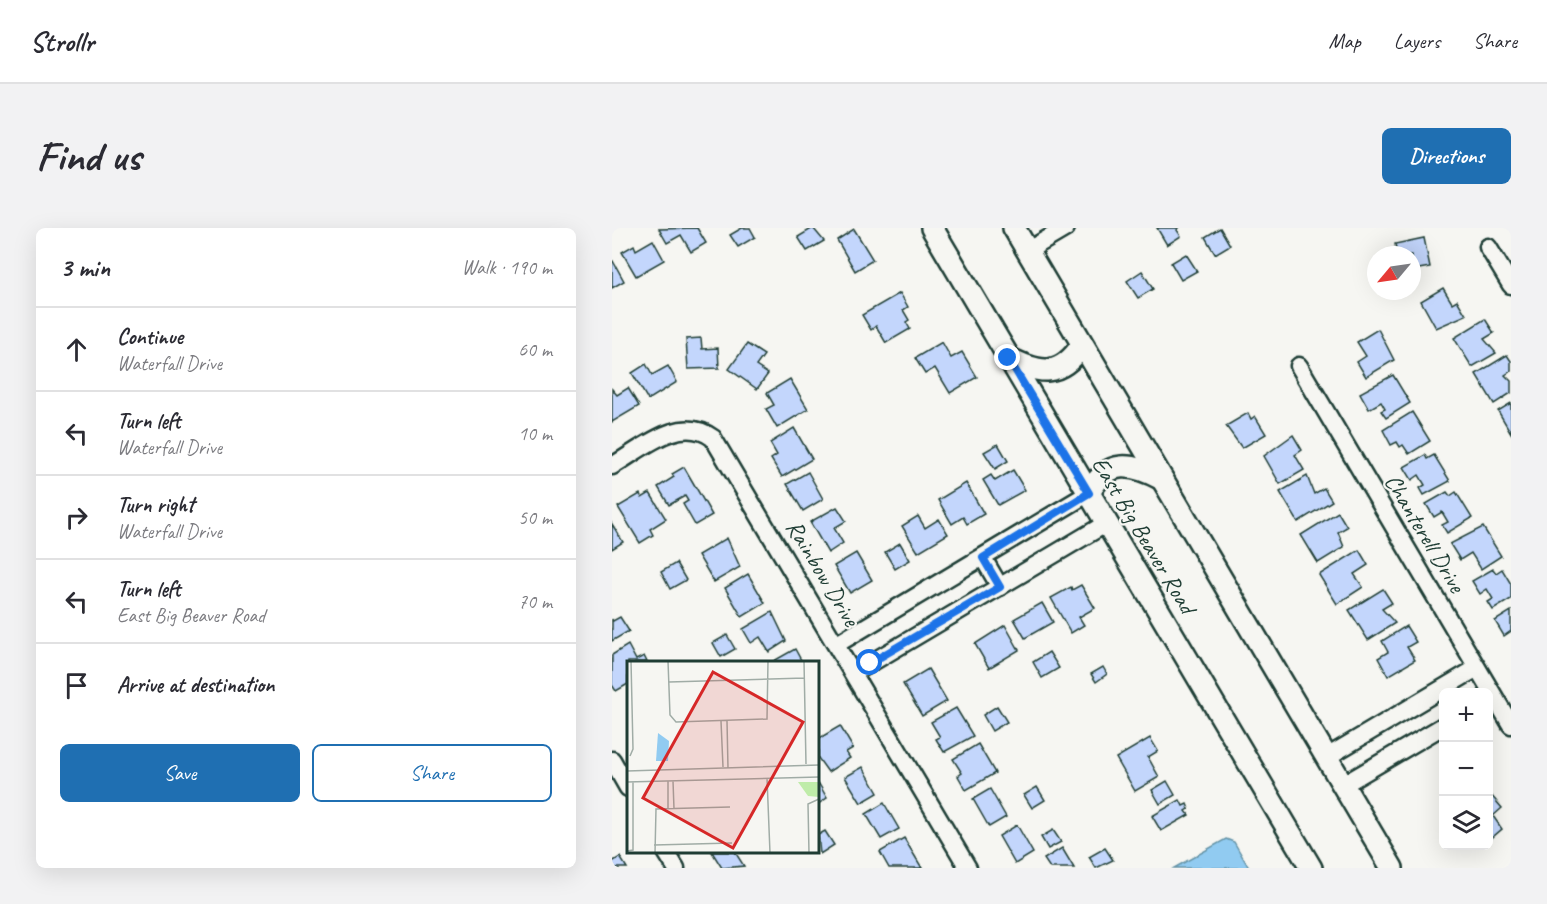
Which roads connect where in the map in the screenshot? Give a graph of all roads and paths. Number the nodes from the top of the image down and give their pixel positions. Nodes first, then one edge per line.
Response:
1 (932, 228) edge
2 (1014, 228) edge
3 (1066, 228) edge
4 (1488, 247) dead end
5 (1028, 251) junction
6 (1511, 285) edge
7 (1082, 345) junction
8 (1008, 358) junction
9 (1299, 366) dead end
10 (612, 466) edge
11 (1162, 479) junction
12 (1089, 493) junction
13 (1107, 523) junction
14 (983, 558) junction
15 (1000, 587) junction
16 (837, 644) junction
17 (1477, 668) junction
18 (854, 672) junction
19 (1487, 688) edge
20 (1493, 700) edge
21 (1511, 725) edge
22 (1439, 728) edge
23 (1327, 758) junction
24 (612, 760) edge
25 (1343, 785) junction
26 (627, 786) edge
27 (667, 853) edge
28 (676, 868) edge
29 (968, 868) edge
30 (1311, 868) edge
31 (1392, 868) edge

1 - 8 main road, East Big Beaver Road
2 - 5 main road, East Big Beaver Road
3 - 5 street
4 - 6 street
5 - 7 main road, East Big Beaver Road
7 - 8 main road
7 - 11 main road, East Big Beaver Road
8 - 12 main road, East Big Beaver Road
9 - 17 street, Chanterell Drive
10 - 16 street, Rainbow Drive
11 - 12 main road
11 - 23 main road, East Big Beaver Road
12 - 13 main road, East Big Beaver Road
12 - 14 street
13 - 15 street
13 - 30 main road, East Big Beaver Road
14 - 15 street
14 - 16 street
15 - 18 street
16 - 18 street, Rainbow Drive
17 - 19 street, Chanterell Drive
17 - 23 street
18 - 29 street, Rainbow Drive
20 - 21 street, Chanterell Drive
22 - 25 street
23 - 25 main road, East Big Beaver Road
24 - 26 street
25 - 31 main road, East Big Beaver Road
27 - 28 street

